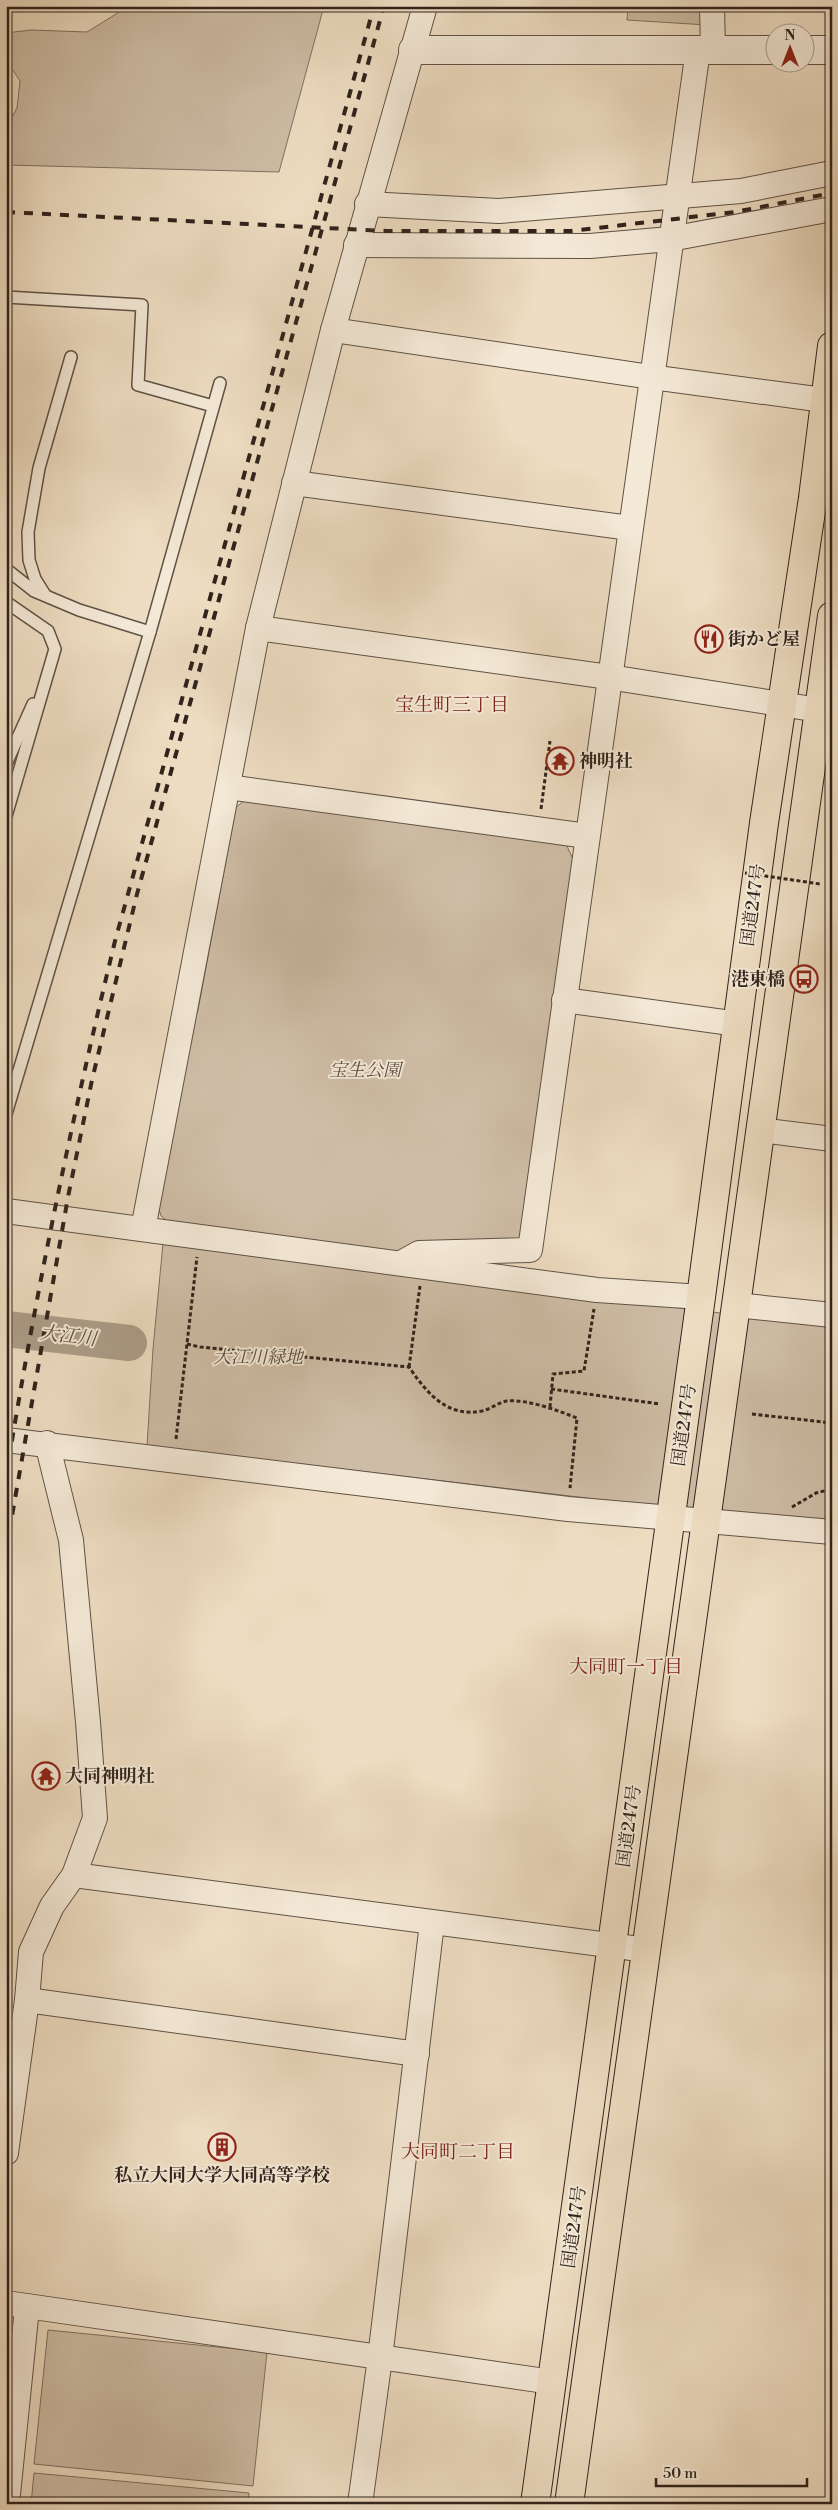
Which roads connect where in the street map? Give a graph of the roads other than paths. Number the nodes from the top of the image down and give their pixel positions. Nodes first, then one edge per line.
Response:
1 (425, 6) edge
2 (712, 6) edge
3 (413, 50) junction
4 (705, 50) junction
5 (766, 50) edge
6 (816, 50) edge
7 (832, 50) edge
8 (832, 173) edge
9 (676, 198) junction
10 (367, 204) junction
11 (832, 209) edge
12 (670, 239) junction
13 (356, 245) junction
14 (6, 297) edge
15 (333, 330) junction
16 (832, 346) edge
17 (71, 357) dead end
18 (651, 377) junction
19 (220, 383) dead end
20 (824, 400) junction
21 (213, 406) junction
22 (294, 483) junction
23 (630, 528) junction
24 (6, 569) edge
25 (45, 595) junction
26 (6, 602) edge
27 (832, 616) edge
28 (258, 628) junction
29 (150, 632) junction
30 (48, 675) junction
31 (609, 677) junction
32 (782, 705) junction
33 (819, 710) junction
34 (6, 764) edge
35 (228, 787) junction
36 (6, 816) edge
37 (587, 836) junction
38 (564, 1000) junction
39 (738, 1024) junction
40 (6, 1114) edge
41 (760, 1130) junction
42 (832, 1139) edge
43 (6, 1211) edge
44 (142, 1229) junction
45 (412, 1264) junction
46 (701, 1297) junction
47 (736, 1305) junction
48 (832, 1315) edge
49 (6, 1440) edge
50 (47, 1443) junction
51 (671, 1517) junction
52 (706, 1520) junction
53 (832, 1532) edge
54 (74, 1875) junction
55 (432, 1923) junction
56 (613, 1946) junction
57 (647, 1950) junction
58 (27, 2000) junction
59 (417, 2054) junction
60 (6, 2153) edge
61 (17, 2306) edge
62 (380, 2358) junction
63 (552, 2382) junction
64 (7, 2504) edge
65 (360, 2504) edge
66 (534, 2504) edge
67 (569, 2504) edge

1 - 3 street
2 - 4 street
3 - 4 street
3 - 10 street
4 - 5 street
4 - 9 street
6 - 7 street
8 - 9 street
9 - 10 street
9 - 12 street
10 - 13 street
11 - 12 street
12 - 13 street
12 - 18 street
13 - 15 street
14 - 21 lane
15 - 18 street
15 - 22 street
16 - 20 highway, 国道247号
17 - 25 lane
18 - 20 street
18 - 23 street
19 - 21 lane
20 - 32 highway, 国道247号
21 - 29 lane
22 - 23 street
22 - 28 street
23 - 31 street
24 - 25 lane
25 - 29 lane
26 - 30 lane
27 - 33 highway, 国道247号
28 - 31 street
28 - 35 street
29 - 40 lane
30 - 34 lane
30 - 36 lane
31 - 32 street
31 - 37 street
32 - 33 street
32 - 39 highway, 国道247号
33 - 41 highway, 国道247号
35 - 37 street
35 - 44 street
37 - 38 street
38 - 39 street
38 - 45 street
39 - 46 highway, 国道247号
41 - 42 street
41 - 47 highway, 国道247号
43 - 44 street
44 - 45 street
45 - 46 street
46 - 51 highway, 国道247号
47 - 48 street
47 - 52 highway, 国道247号
49 - 50 street
50 - 51 street
50 - 54 street
51 - 52 street
51 - 56 highway, 国道247号
52 - 53 street
52 - 57 highway, 国道247号
54 - 55 street
54 - 58 street
55 - 56 street
55 - 59 street
56 - 57 street
56 - 63 highway, 国道247号
57 - 67 highway, 国道247号
58 - 59 street
58 - 60 street
59 - 62 street
61 - 62 street
61 - 64 street
62 - 63 street
62 - 65 street
63 - 66 highway, 国道247号

